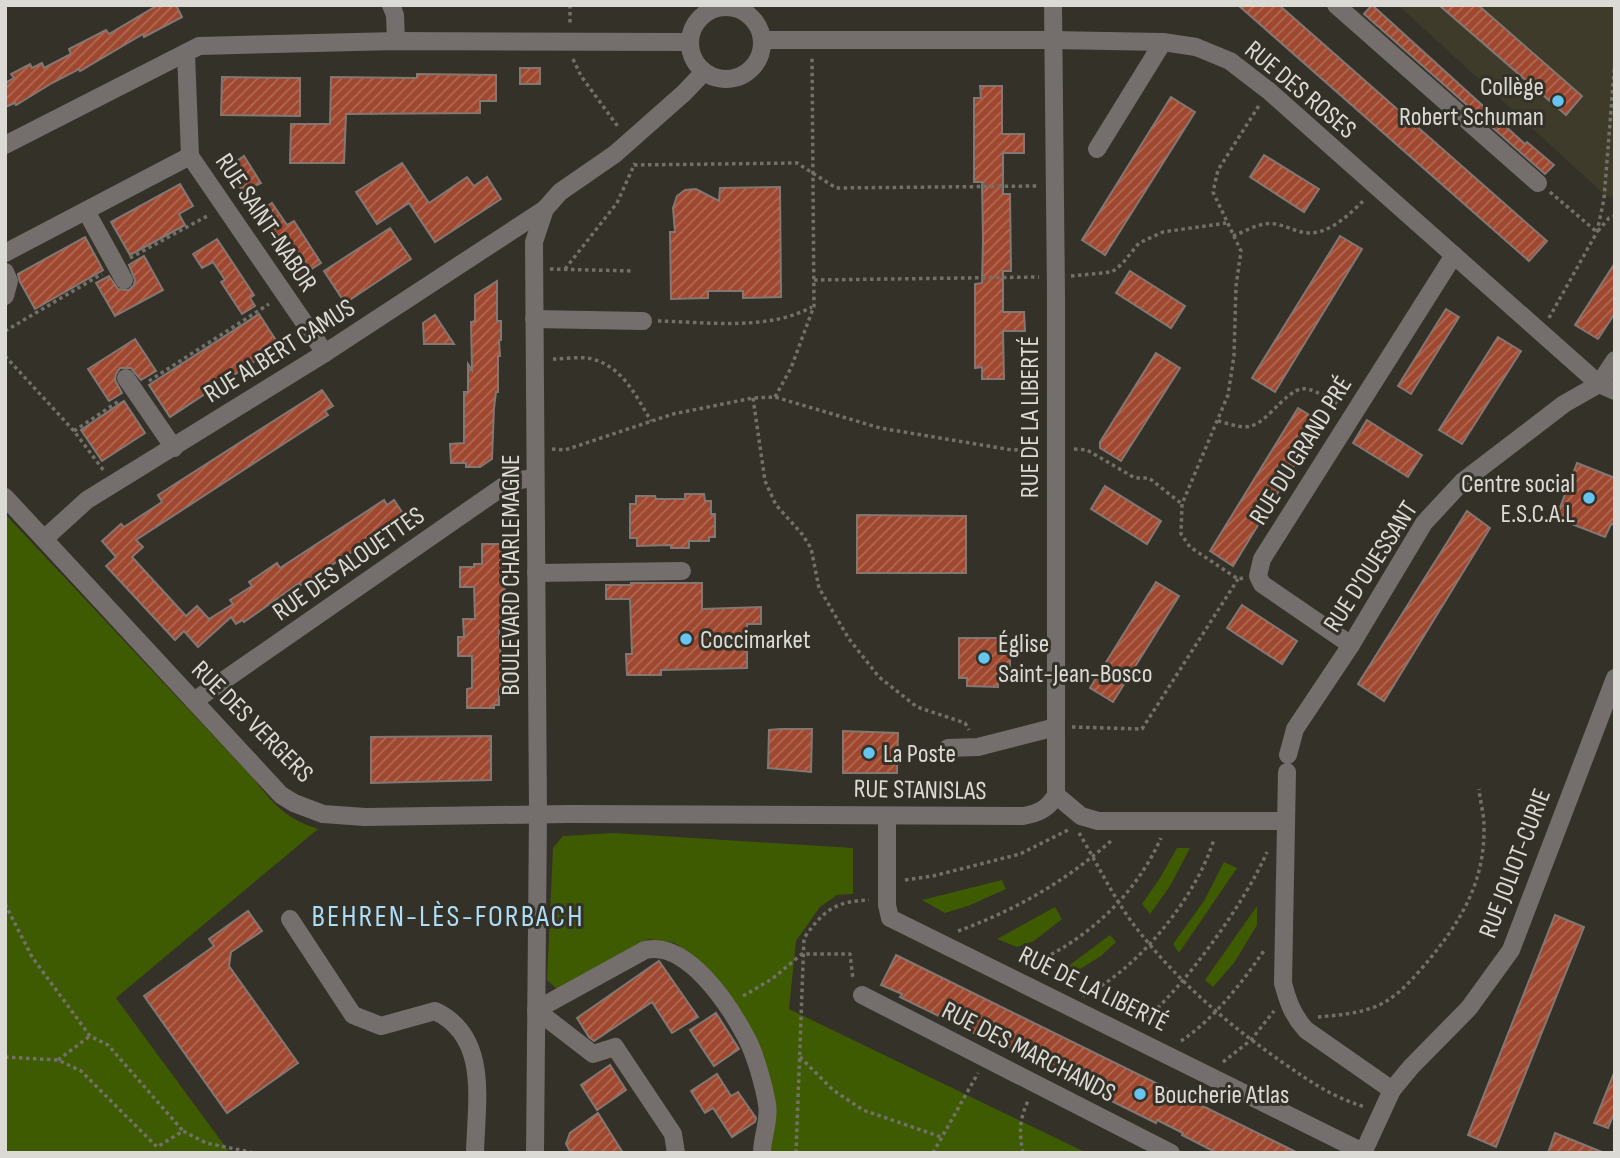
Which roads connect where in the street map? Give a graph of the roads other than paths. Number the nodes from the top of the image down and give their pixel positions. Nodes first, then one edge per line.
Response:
1 (391, 5) edge
2 (1053, 5) edge
3 (1336, 5) edge
4 (717, 6) edge
5 (762, 40) junction
6 (1052, 40) junction
7 (396, 41) junction
8 (690, 42) junction
9 (1163, 42) junction
10 (186, 53) junction
11 (704, 72) junction
12 (5, 145) edge
13 (1097, 149) dead end
14 (190, 156) junction
15 (1538, 183) road end
16 (545, 209) junction
17 (86, 211) junction
18 (5, 253) edge
19 (1454, 255) junction
20 (5, 272) edge
21 (124, 280) dead end
22 (5, 296) edge
23 (534, 319) junction
24 (643, 321) road end
25 (325, 353) junction
26 (1615, 360) edge
27 (130, 384) road end
28 (1607, 387) edge
29 (174, 448) junction
30 (535, 478) junction
31 (5, 497) edge
32 (44, 539) junction
33 (682, 571) dead end
34 (536, 573) junction
35 (1351, 645) junction
36 (1615, 678) edge
37 (194, 701) junction
38 (1056, 727) junction
39 (948, 748) dead end
40 (1056, 795) junction
41 (538, 814) junction
42 (887, 816) junction
43 (1284, 821) junction
44 (290, 919) dead end
45 (862, 995) road end
46 (536, 1010) junction
47 (1392, 1090) junction
48 (1364, 1152) edge
49 (475, 1153) edge
50 (535, 1153) edge
51 (676, 1153) edge
52 (762, 1153) edge
53 (1171, 1153) edge

1 - 7 street
2 - 6 street, RUE DE LA LIBERTÉ
3 - 15 street
4 - 5 street
4 - 8 street
5 - 6 street, RUE DES ROSES
5 - 11 street
6 - 9 street, RUE DES ROSES
6 - 38 street, RUE DE LA LIBERTÉ
7 - 8 street
7 - 10 street
8 - 11 street
9 - 13 street
9 - 19 street, RUE DES ROSES
10 - 12 street
10 - 14 street, RUE SAINT-NABOR
11 - 16 street, BOULEVARD CHARLEMAGNE
14 - 17 street, RUE SAINT-NABOR
14 - 25 street, RUE SAINT-NABOR
16 - 23 street, BOULEVARD CHARLEMAGNE
16 - 25 street, RUE ALBERT CAMUS
17 - 18 street, RUE SAINT-NABOR
17 - 21 street
19 - 28 street, RUE DES ROSES
19 - 35 street, RUE DU GRAND PRÉ
20 - 22 street
23 - 24 street
23 - 30 street, BOULEVARD CHARLEMAGNE
25 - 29 street, RUE ALBERT CAMUS
26 - 28 street
27 - 29 street
28 - 35 street, RUE D'OUESSANT
29 - 32 street, RUE ALBERT CAMUS
30 - 34 street, BOULEVARD CHARLEMAGNE
30 - 37 street, RUE DES ALOUETTES
31 - 32 street, RUE DES VERGERS
32 - 37 street, RUE DES VERGERS
33 - 34 street
34 - 41 street, BOULEVARD CHARLEMAGNE
35 - 43 street, RUE D'OUESSANT
36 - 47 street, RUE JOLIOT-CURIE
37 - 41 street, RUE DES VERGERS
38 - 39 street
38 - 40 street, RUE DE LA LIBERTÉ
40 - 42 street, RUE STANISLAS
40 - 43 street
41 - 42 street, RUE STANISLAS
41 - 46 street, BOULEVARD CHARLEMAGNE
42 - 48 street, RUE DE LA LIBERTÉ
43 - 47 street, RUE D'OUESSANT
44 - 49 street
45 - 53 street, RUE DES MARCHANDS
46 - 50 street, BOULEVARD CHARLEMAGNE
46 - 51 street
46 - 52 street
47 - 48 street, RUE JOLIOT-CURIE

